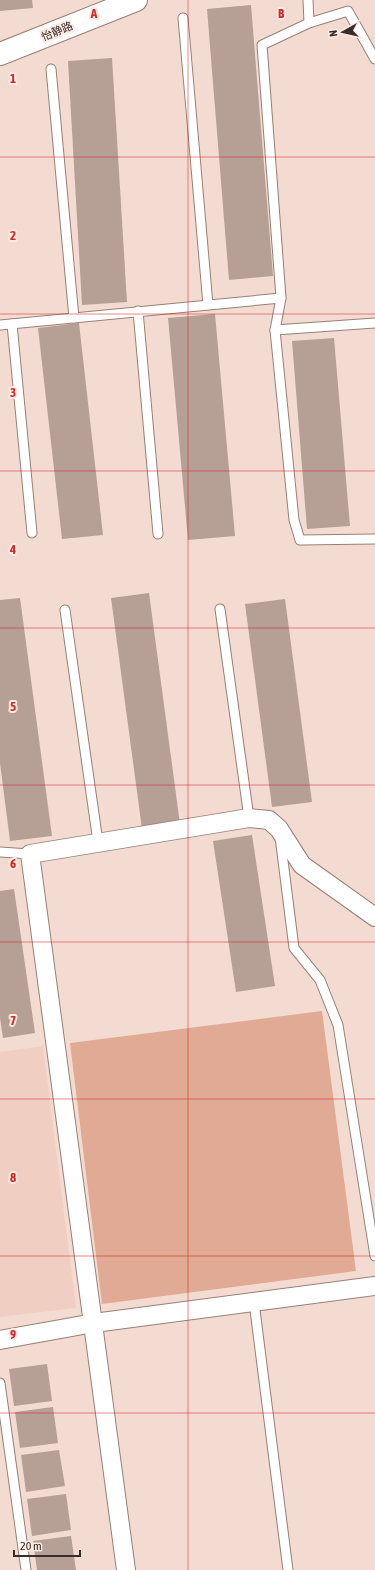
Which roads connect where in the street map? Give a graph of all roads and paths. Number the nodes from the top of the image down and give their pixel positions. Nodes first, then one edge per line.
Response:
1 (136, 0) edge
2 (308, 0) edge
3 (183, 18) dead end
4 (309, 23) junction
5 (0, 54) edge
6 (375, 59) edge
7 (51, 69) dead end
8 (281, 298) junction
9 (208, 305) junction
10 (138, 311) junction
11 (74, 318) junction
12 (375, 323) edge
13 (12, 324) junction
14 (0, 325) edge
15 (275, 330) junction
16 (32, 533) dead end
17 (158, 534) dead end
18 (375, 539) edge
19 (220, 609) dead end
20 (65, 610) dead end
21 (249, 818) junction
22 (279, 829) junction
23 (98, 842) junction
24 (0, 852) edge
25 (30, 854) junction
26 (375, 917) edge
27 (375, 1256) edge
28 (375, 1286) edge
29 (254, 1302) junction
30 (94, 1322) junction
31 (0, 1340) edge
32 (0, 1383) edge
33 (26, 1570) edge
34 (126, 1570) edge
35 (288, 1570) edge

1 - 5 street, 怡静路
2 - 4 lane
3 - 9 lane
4 - 6 lane
4 - 8 lane
7 - 11 lane
8 - 9 lane
8 - 15 lane
9 - 10 lane
10 - 11 lane
10 - 17 lane
11 - 13 lane
12 - 15 lane
13 - 14 lane
13 - 16 lane
15 - 18 lane
19 - 21 lane
20 - 23 lane
21 - 22 street
21 - 23 street
22 - 26 street
22 - 27 lane
23 - 25 street
24 - 25 lane
25 - 30 street
28 - 29 street
29 - 30 street
29 - 35 lane
30 - 31 street
30 - 34 street
32 - 33 lane

